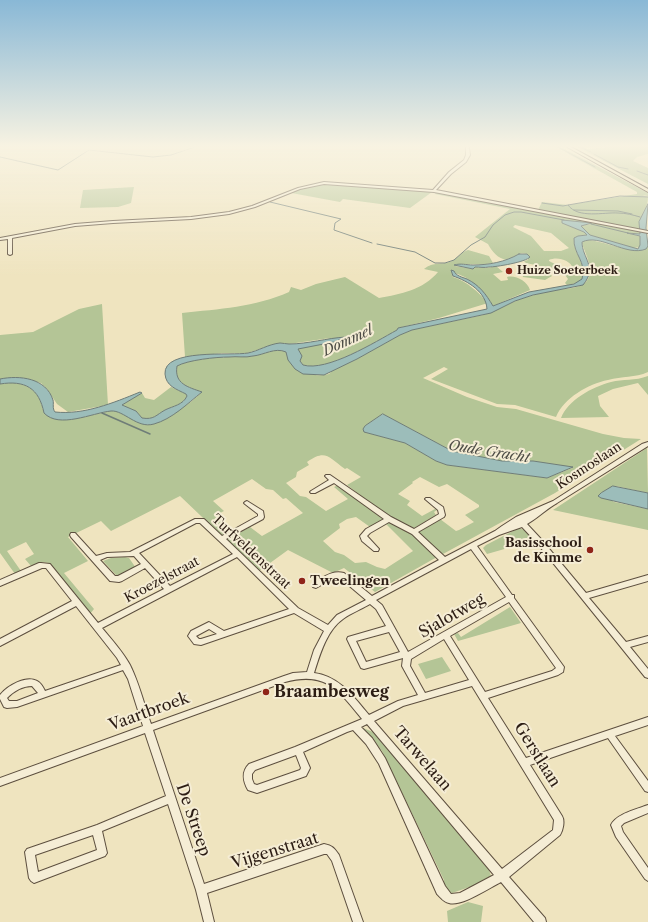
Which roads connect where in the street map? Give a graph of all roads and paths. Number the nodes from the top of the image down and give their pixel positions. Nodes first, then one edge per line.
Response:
1 (291, 190) edge
2 (422, 190) edge
3 (434, 191) joint
4 (648, 232) edge
5 (10, 237) junction
6 (0, 239) edge
7 (10, 254) dead end
8 (648, 444) edge
9 (328, 476) dead end
10 (334, 480) junction
11 (313, 492) dead end
12 (428, 499) dead end
13 (247, 503) dead end
14 (389, 519) junction
15 (521, 521) junction
16 (414, 532) junction
17 (73, 535) dead end
18 (221, 539) junction
19 (473, 546) junction
20 (376, 549) dead end
21 (133, 553) junction
22 (238, 554) junction
23 (95, 559) junction
24 (444, 560) junction
25 (146, 565) junction
26 (648, 578) edge
27 (0, 583) edge
28 (316, 585) dead end
29 (169, 590) junction
30 (585, 596) junction
31 (511, 597) junction
32 (371, 599) junction
33 (76, 602) junction
34 (295, 610) junction
35 (97, 627) junction
36 (391, 628) junction
37 (328, 629) junction
38 (223, 634) dead end
39 (446, 636) junction
40 (648, 639) edge
41 (0, 643) edge
42 (624, 646) junction
43 (406, 656) junction
44 (126, 666) junction
45 (310, 674) junction
46 (648, 675) edge
47 (474, 682) junction
48 (44, 695) dead end
49 (423, 696) junction
50 (483, 696) junction
51 (368, 720) junction
52 (648, 721) edge
53 (355, 726) junction
54 (147, 729) junction
55 (610, 735) junction
56 (298, 750) junction
57 (524, 763) junction
58 (0, 782) edge
59 (648, 788) edge
60 (170, 799) junction
61 (648, 809) edge
62 (97, 829) junction
63 (502, 876) junction
64 (648, 876) edge
65 (201, 890) junction
66 (208, 922) edge
67 (358, 922) edge
68 (541, 922) edge

1 - 5 street
2 - 3 street
3 - 4 street
5 - 6 street
5 - 7 street
8 - 15 street, Kosmoslaan
9 - 10 street
10 - 11 street
10 - 14 street
12 - 16 street
13 - 18 street
14 - 16 street
14 - 20 street
15 - 19 street, Kosmoslaan
15 - 30 street
16 - 24 street
17 - 23 street
18 - 21 street, Turfveldenstraat
18 - 22 street, Turfveldenstraat
19 - 24 street, Kosmoslaan
19 - 31 street
21 - 23 street, Turfveldenstraat
21 - 25 street
22 - 29 street, Kroezelstraat
22 - 34 street, Turfveldenstraat
23 - 25 street
24 - 32 street, Kosmoslaan
25 - 29 street
26 - 30 street
27 - 33 street
28 - 32 street
29 - 35 street, Kroezelstraat
30 - 42 street
31 - 39 street, Sjalotweg
31 - 50 street
32 - 36 street
32 - 37 street, Kosmoslaan
33 - 35 street
33 - 41 street
34 - 37 street, Turfveldenstraat
34 - 38 street
35 - 44 street
36 - 43 street
36 - 43 street, Sjalotweg
37 - 45 street, Kosmoslaan
39 - 43 street, Sjalotweg
39 - 47 street, Gerstlaan
40 - 42 street
42 - 46 street
43 - 49 street
44 - 48 street
44 - 54 street
45 - 51 street, Tarwelaan
45 - 54 street, Vaartbroek
47 - 49 street
47 - 50 street, Gerstlaan
49 - 51 street
50 - 57 street, Gerstlaan
51 - 53 street
51 - 63 street, Tarwelaan
52 - 55 street
53 - 56 street
53 - 63 street
54 - 58 street, Vaartbroek
54 - 60 street, De Streep
55 - 57 street
55 - 59 street
56 - 56 street
57 - 63 street, Gerstlaan
60 - 62 street
60 - 65 street, De Streep
61 - 64 street
62 - 62 street
63 - 68 street, Tarwelaan
65 - 66 street, De Streep
65 - 67 street, Vijgenstraat

